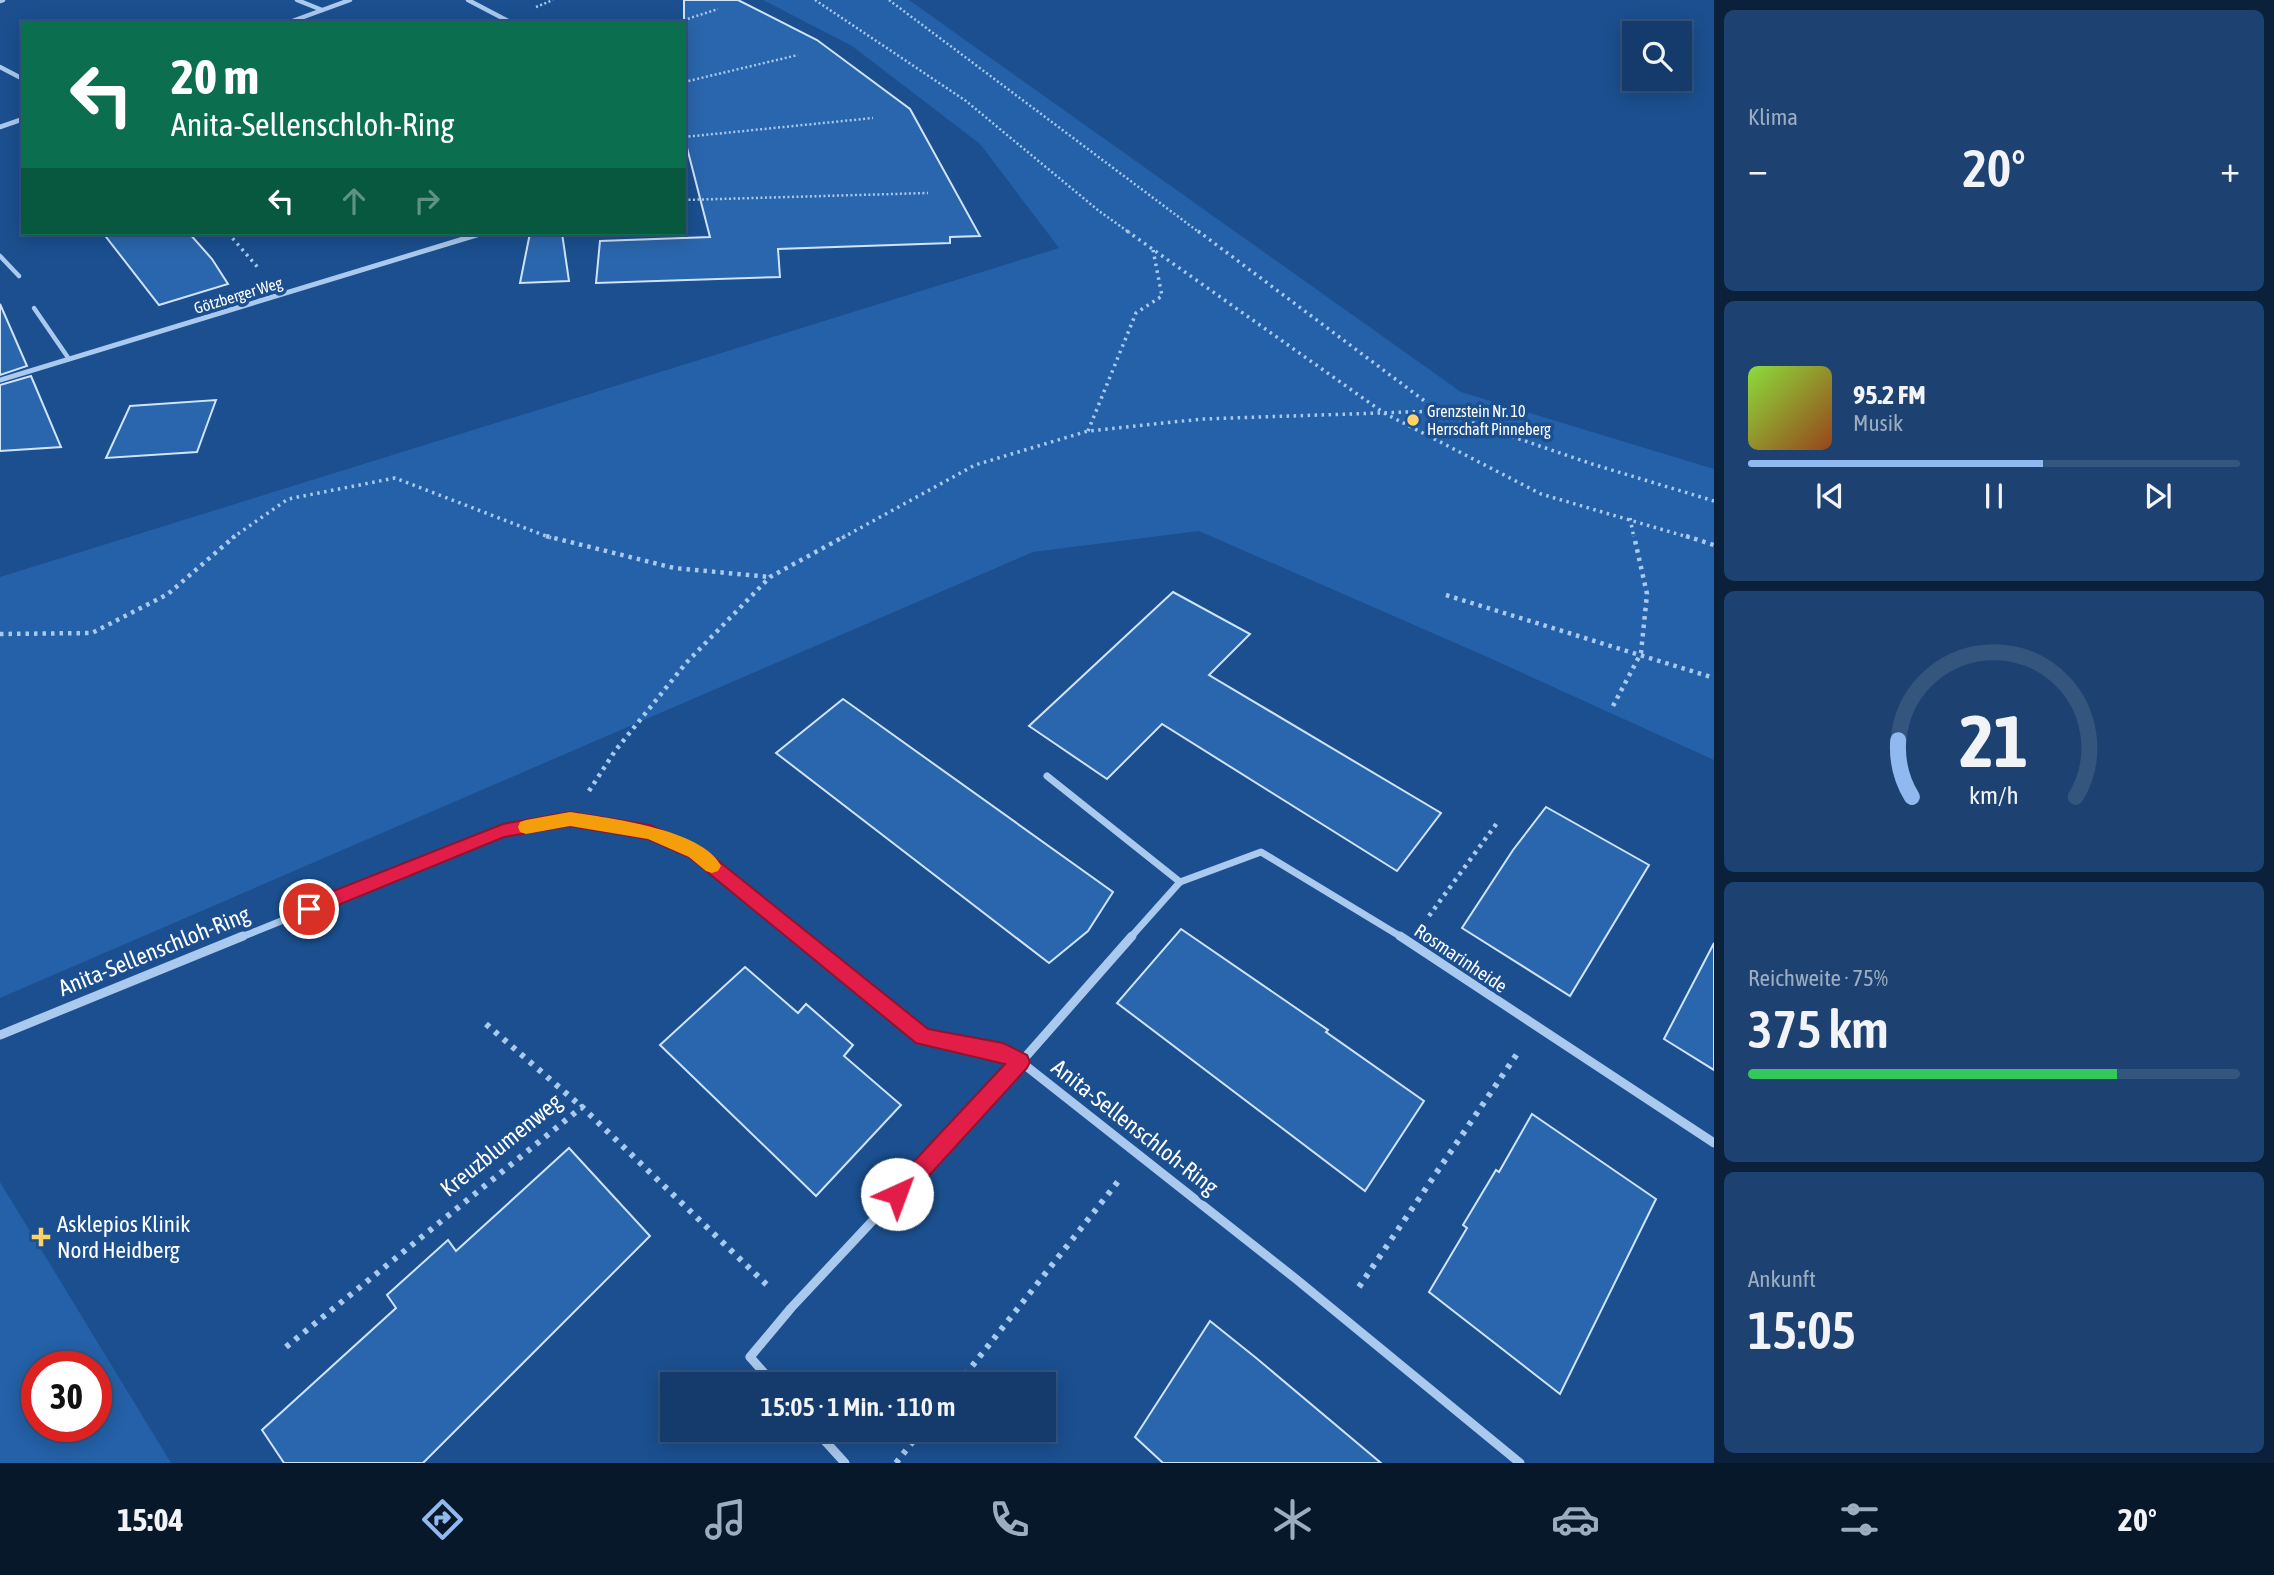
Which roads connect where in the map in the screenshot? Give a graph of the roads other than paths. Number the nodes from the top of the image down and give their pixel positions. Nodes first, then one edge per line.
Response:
1 (297, 0) edge
2 (350, 0) edge
3 (468, 0) edge
4 (322, 10) junction
5 (292, 21) edge
6 (508, 21) edge
7 (0, 67) edge
8 (21, 78) edge
9 (21, 120) edge
10 (0, 127) edge
11 (476, 235) edge
12 (0, 256) edge
13 (19, 276) dead end
14 (34, 308) dead end
15 (69, 359) junction
16 (0, 380) edge
17 (1047, 776) dead end
18 (1180, 882) junction
19 (0, 1035) edge
20 (1021, 1062) junction
21 (1714, 1143) edge
22 (763, 1372) edge
23 (826, 1442) edge
24 (845, 1463) edge
25 (1520, 1463) edge

1 - 4 street
2 - 4 street
3 - 6 street
4 - 5 street
7 - 8 street
9 - 10 street
11 - 15 street, Götzberger Weg
12 - 13 lane
14 - 15 lane
15 - 16 street, Götzberger Weg
17 - 18 street
18 - 20 street, Rosmarinheide
18 - 21 street, Rosmarinheide
19 - 20 street, Anita-Sellenschloh-Ring
20 - 22 street
20 - 25 street, Anita-Sellenschloh-Ring
23 - 24 street

